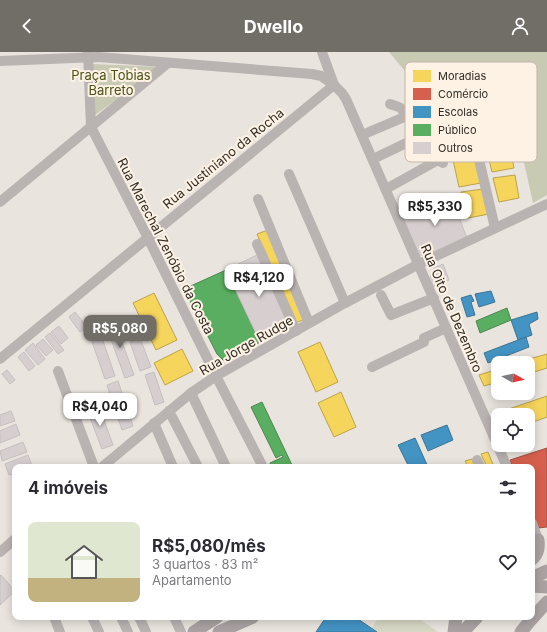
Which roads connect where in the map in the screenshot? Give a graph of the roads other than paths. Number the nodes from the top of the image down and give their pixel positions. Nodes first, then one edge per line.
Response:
1 (322, 52) edge
2 (88, 55) edge
3 (110, 55) edge
4 (17, 56) edge
5 (0, 61) edge
6 (168, 63) junction
7 (334, 85) junction
8 (390, 104) dead end
9 (91, 127) junction
10 (362, 135) junction
11 (405, 140) edge
12 (373, 159) junction
13 (435, 162) edge
14 (480, 162) edge
15 (289, 174) dead end
16 (386, 190) junction
17 (258, 199) dead end
18 (0, 202) edge
19 (547, 204) edge
20 (495, 228) junction
21 (148, 238) junction
22 (257, 244) dead end
23 (419, 264) junction
24 (381, 295) dead end
25 (434, 298) junction
26 (345, 303) junction
27 (309, 323) junction
28 (446, 328) junction
29 (296, 331) junction
30 (0, 359) edge
31 (372, 367) dead end
32 (58, 371) dead end
33 (216, 376) junction
34 (191, 394) junction
35 (169, 411) junction
36 (154, 423) junction
37 (100, 464) edge
38 (105, 464) edge
39 (172, 464) edge
40 (196, 464) edge
41 (225, 464) edge
42 (262, 464) edge
43 (506, 464) edge
44 (535, 530) edge
45 (539, 540) edge
46 (12, 542) edge
47 (0, 552) edge
48 (535, 556) edge
49 (547, 571) edge
50 (535, 577) edge
51 (535, 586) edge
52 (547, 587) edge
53 (547, 602) edge
54 (535, 615) edge
55 (55, 620) edge
56 (93, 620) edge
57 (122, 620) edge
58 (140, 620) edge
59 (175, 620) edge
60 (212, 620) edge
61 (246, 620) edge
62 (456, 620) edge
63 (475, 620) edge
64 (478, 620) edge
65 (530, 620) edge
66 (60, 632) edge
67 (99, 632) edge
68 (128, 632) edge
69 (146, 632) edge
70 (181, 632) edge
71 (194, 632) edge
72 (219, 632) edge
73 (454, 632) edge
74 (463, 632) edge
75 (477, 632) edge
76 (521, 632) edge

1 - 7 street, Rua Oito de Dezembro
2 - 3 street
2 - 4 street
2 - 9 street
3 - 6 street
4 - 5 street
6 - 7 street
6 - 9 street
7 - 10 street, Rua Oito de Dezembro
7 - 21 street, Rua Justiniano da Rocha
8 - 10 street
9 - 18 street
9 - 21 street, Rua Marechal Zenóbio da Costa
10 - 12 street, Rua Oito de Dezembro
11 - 12 street
12 - 16 street, Rua Oito de Dezembro
13 - 16 street
14 - 20 street
15 - 26 street
16 - 23 street, Rua Oito de Dezembro
17 - 27 street
19 - 20 street, Rua Jorge Rudge
20 - 23 street, Rua Jorge Rudge
21 - 30 street, Rua Justiniano da Rocha
21 - 33 street, Rua Marechal Zenóbio da Costa
22 - 29 street
23 - 25 street, Rua Oito de Dezembro
23 - 26 street, Rua Jorge Rudge
24 - 25 street
25 - 28 street, Rua Oito de Dezembro
26 - 27 street, Rua Jorge Rudge
27 - 29 street, Rua Jorge Rudge
28 - 31 street
28 - 43 street, Rua Oito de Dezembro
29 - 33 street, Rua Jorge Rudge
32 - 37 street
33 - 34 street, Rua Jorge Rudge
33 - 42 street, Rua Marechal Zenóbio da Costa
34 - 35 street, Rua Jorge Rudge
34 - 41 street
35 - 36 street, Rua Jorge Rudge
35 - 40 street
36 - 38 street, Rua Jorge Rudge
36 - 39 street
44 - 45 street
45 - 48 main road
46 - 47 street
49 - 50 main road
51 - 52 main road
53 - 54 main road
55 - 66 street
56 - 67 street
57 - 68 street
58 - 69 street
59 - 70 street
60 - 71 main road
61 - 72 main road
62 - 73 main road
63 - 74 main road
64 - 75 main road
65 - 76 main road

